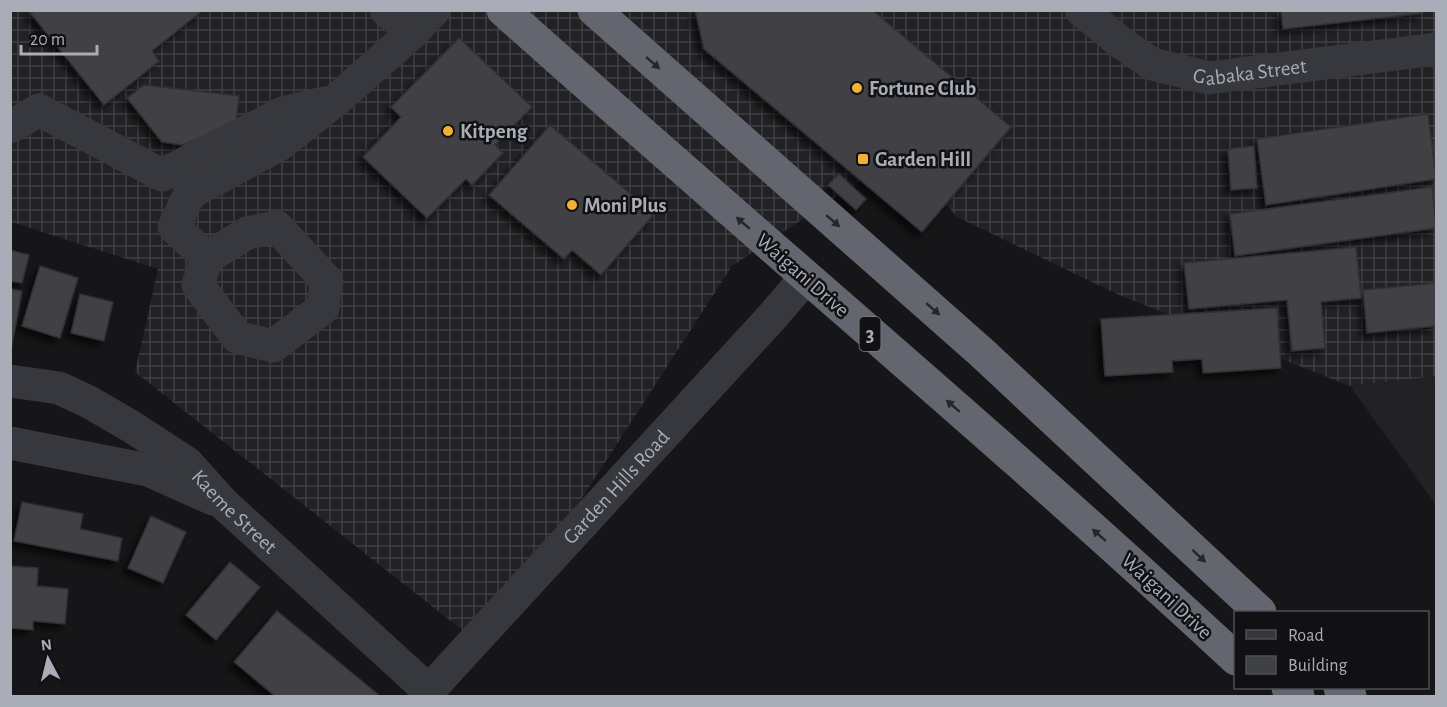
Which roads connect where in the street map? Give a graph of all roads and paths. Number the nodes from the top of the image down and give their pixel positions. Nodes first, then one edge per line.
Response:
1 (386, 10) edge
2 (503, 10) edge
3 (532, 10) edge
4 (594, 10) edge
5 (1081, 10) edge
6 (423, 22) edge
7 (619, 23) edge
8 (1437, 49) edge
9 (336, 100) junction
10 (10, 126) edge
11 (664, 154) junction
12 (207, 258) dead end
13 (806, 277) junction
14 (981, 352) junction
15 (10, 381) edge
16 (10, 443) edge
17 (224, 504) junction
18 (1146, 576) junction
19 (1231, 585) junction
20 (1259, 611) edge
21 (1234, 633) edge
22 (1234, 657) edge
23 (427, 694) edge

1 - 6 street
2 - 11 highway, Waigani Drive / 3
3 - 11 highway
4 - 7 highway
5 - 8 street, Gabaka Street
6 - 9 street
7 -> 14 highway
9 - 10 street
9 - 12 street
13 -> 11 highway, Waigani Drive / 3
18 -> 13 highway, Waigani Drive / 3
13 - 23 street, Garden Hills Road
14 - 18 highway
14 -> 19 highway
15 - 17 street, Kaeme Street
16 - 17 street
17 - 23 street, Kaeme Street
18 - 22 highway, Waigani Drive / 3
19 - 20 highway
19 - 21 highway

